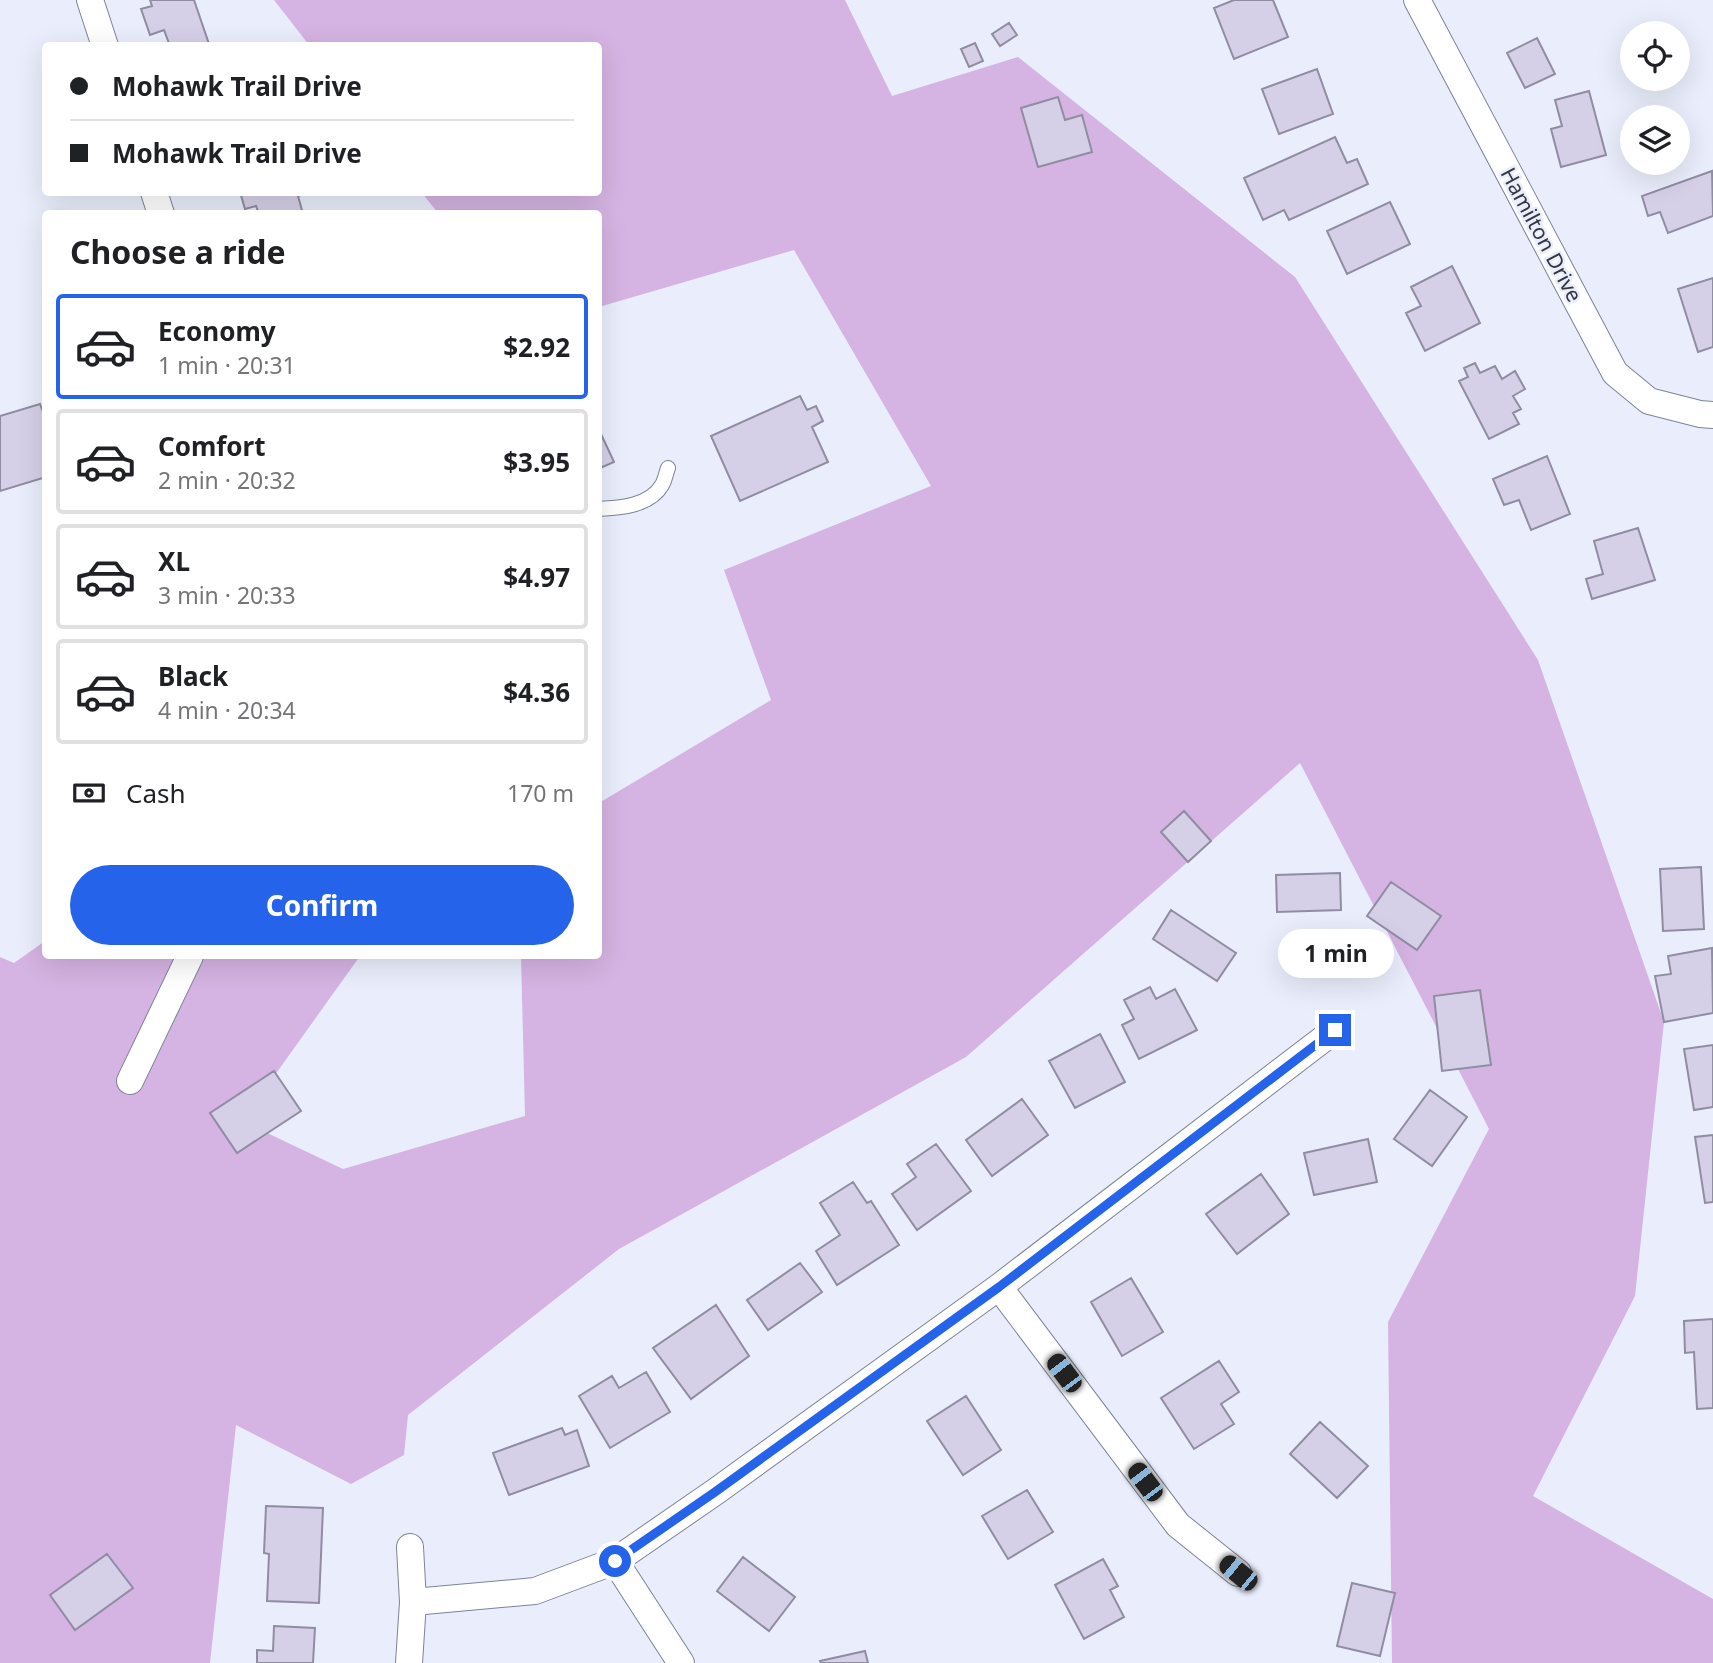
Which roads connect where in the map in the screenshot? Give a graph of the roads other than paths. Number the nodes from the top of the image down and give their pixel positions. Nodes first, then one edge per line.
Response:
1 (90, 0) edge
2 (1417, 0) edge
3 (104, 42) edge
4 (1713, 415) edge
5 (668, 468) dead end
6 (602, 509) edge
7 (189, 959) edge
8 (1335, 1030) dead end
9 (130, 1080) dead end
10 (999, 1287) junction
11 (410, 1547) dead end
12 (615, 1561) junction
13 (1238, 1573) dead end
14 (413, 1602) junction
15 (409, 1663) edge
16 (681, 1663) edge

1 - 3 street
2 - 4 street, Hamilton Drive
5 - 6 lane
7 - 9 street
8 - 10 street
10 - 12 street
10 - 13 street
11 - 14 street
12 - 14 street
12 - 16 street
14 - 15 street

